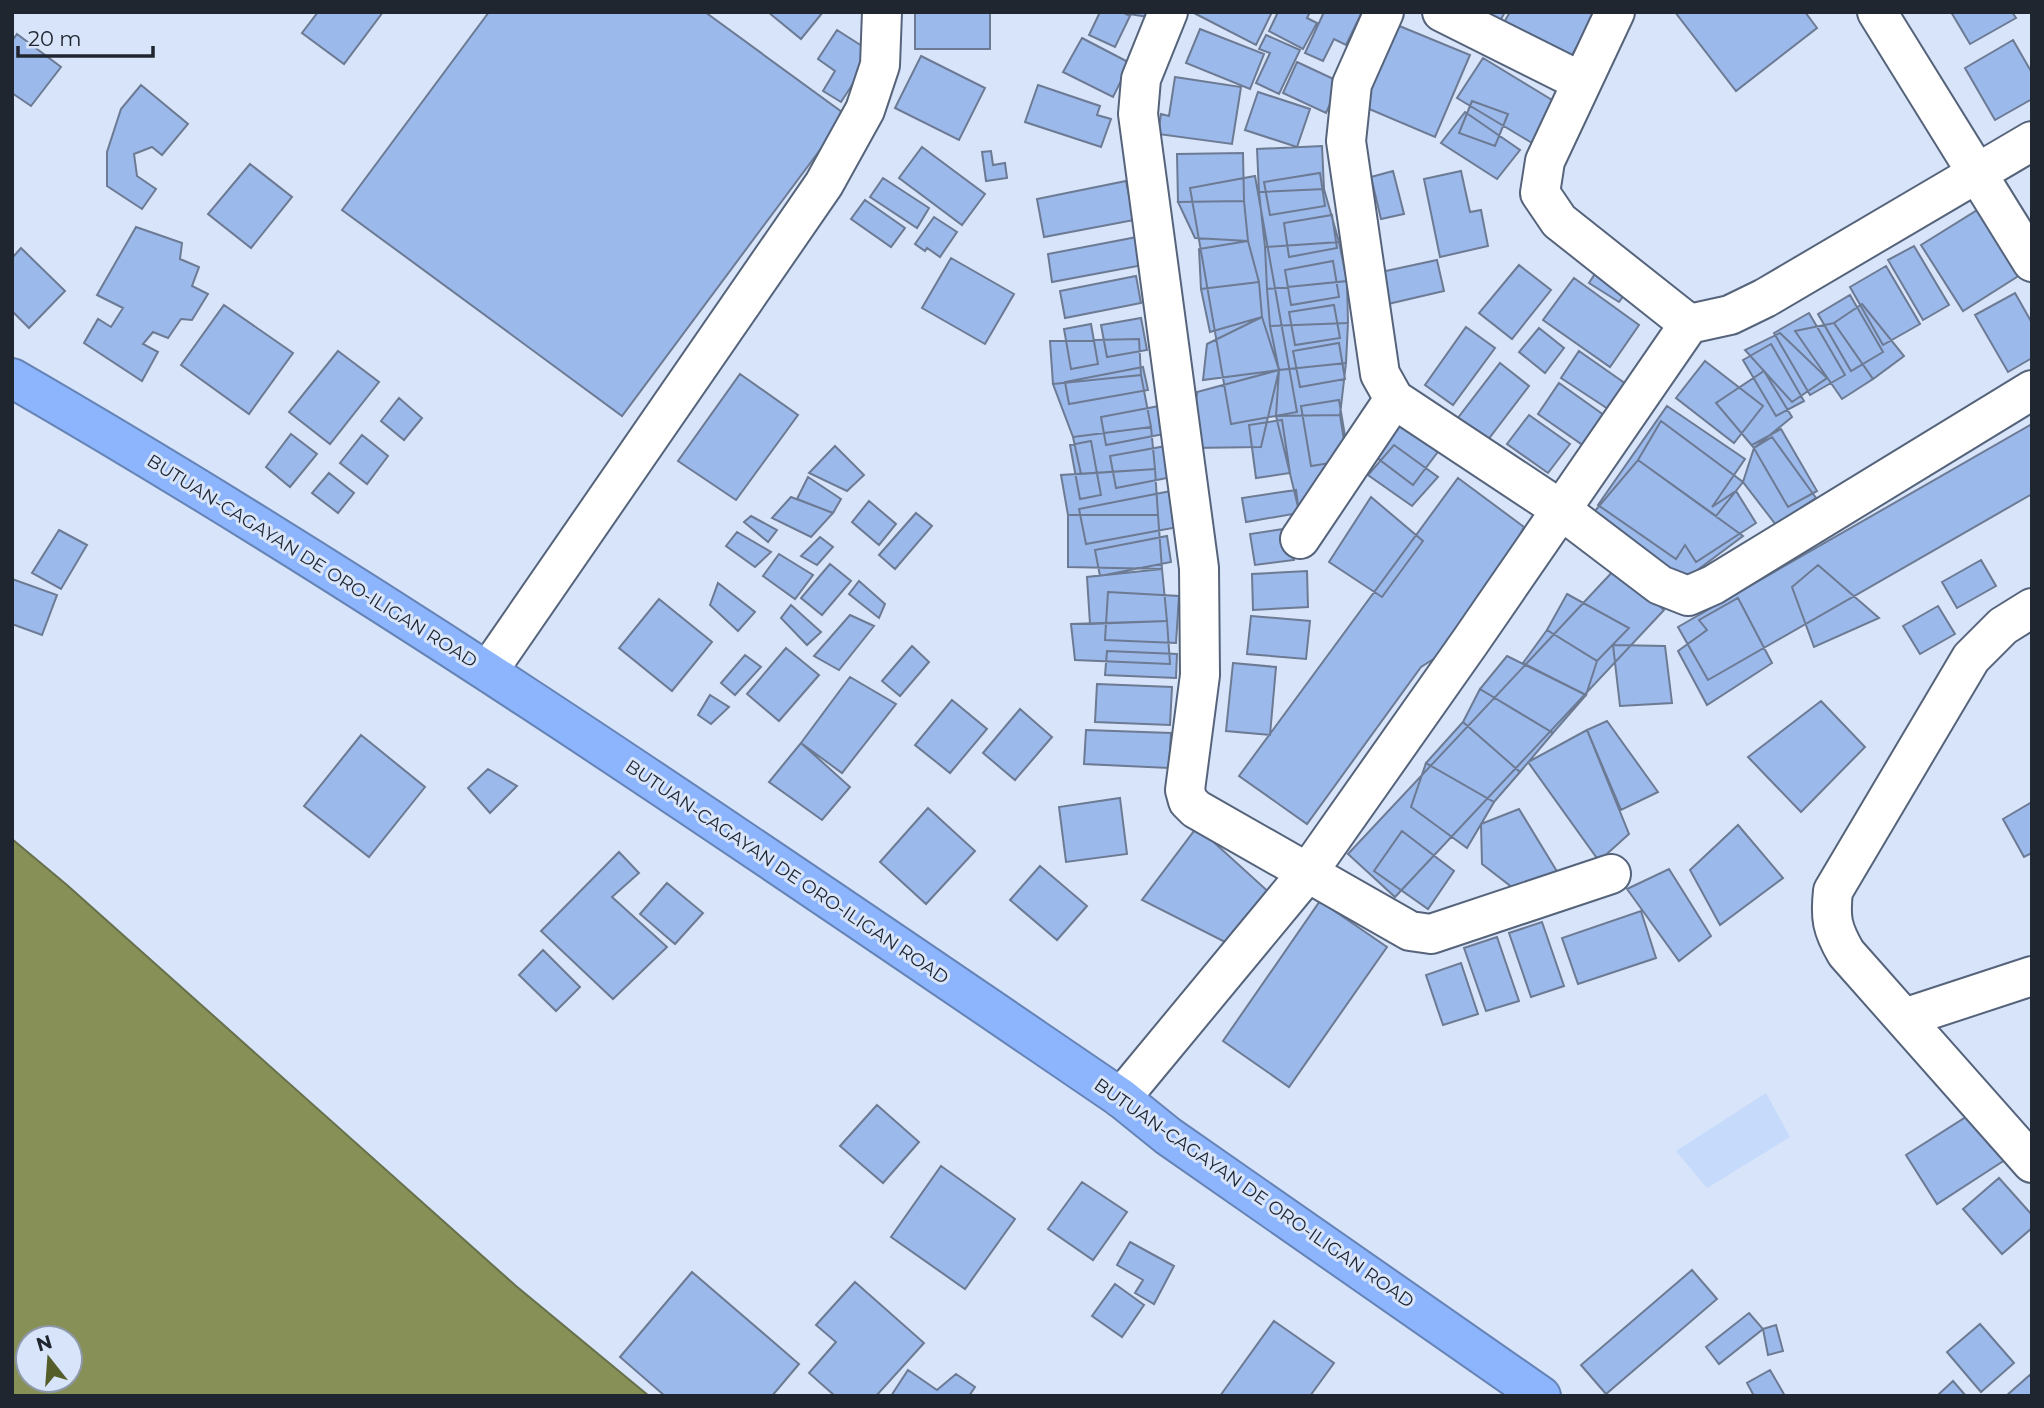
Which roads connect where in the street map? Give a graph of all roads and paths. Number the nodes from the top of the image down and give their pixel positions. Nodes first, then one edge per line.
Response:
1 (882, 12) edge
2 (1168, 12) edge
3 (1384, 12) edge
4 (1442, 12) edge
5 (1615, 12) edge
6 (1877, 12) edge
7 (1582, 82) junction
8 (2032, 141) edge
9 (1978, 174) junction
10 (2032, 262) edge
11 (1689, 324) junction
12 (12, 378) edge
13 (2032, 390) edge
14 (1394, 399) junction
15 (1560, 509) junction
16 (1300, 539) dead end
17 (2032, 608) edge
18 (488, 671) junction
19 (1308, 872) junction
20 (1611, 874) dead end
21 (2032, 976) edge
22 (1904, 1018) junction
23 (1129, 1104) junction
24 (2032, 1163) edge
25 (1541, 1396) edge

1 - 18 street
2 - 19 street
3 - 14 street
4 - 7 street
5 - 7 street
6 - 9 street
7 - 11 street
8 - 9 street
9 - 10 street
9 - 11 street
11 - 15 street
12 - 18 highway, BUTUAN-CAGAYAN DE ORO-ILIGAN ROAD
13 - 15 street
14 - 15 street
14 - 16 street
15 - 19 street
17 - 22 street
18 - 23 highway, BUTUAN-CAGAYAN DE ORO-ILIGAN ROAD
19 - 20 street
19 - 23 street
21 - 22 street
22 - 24 street
23 - 25 highway, BUTUAN-CAGAYAN DE ORO-ILIGAN ROAD

